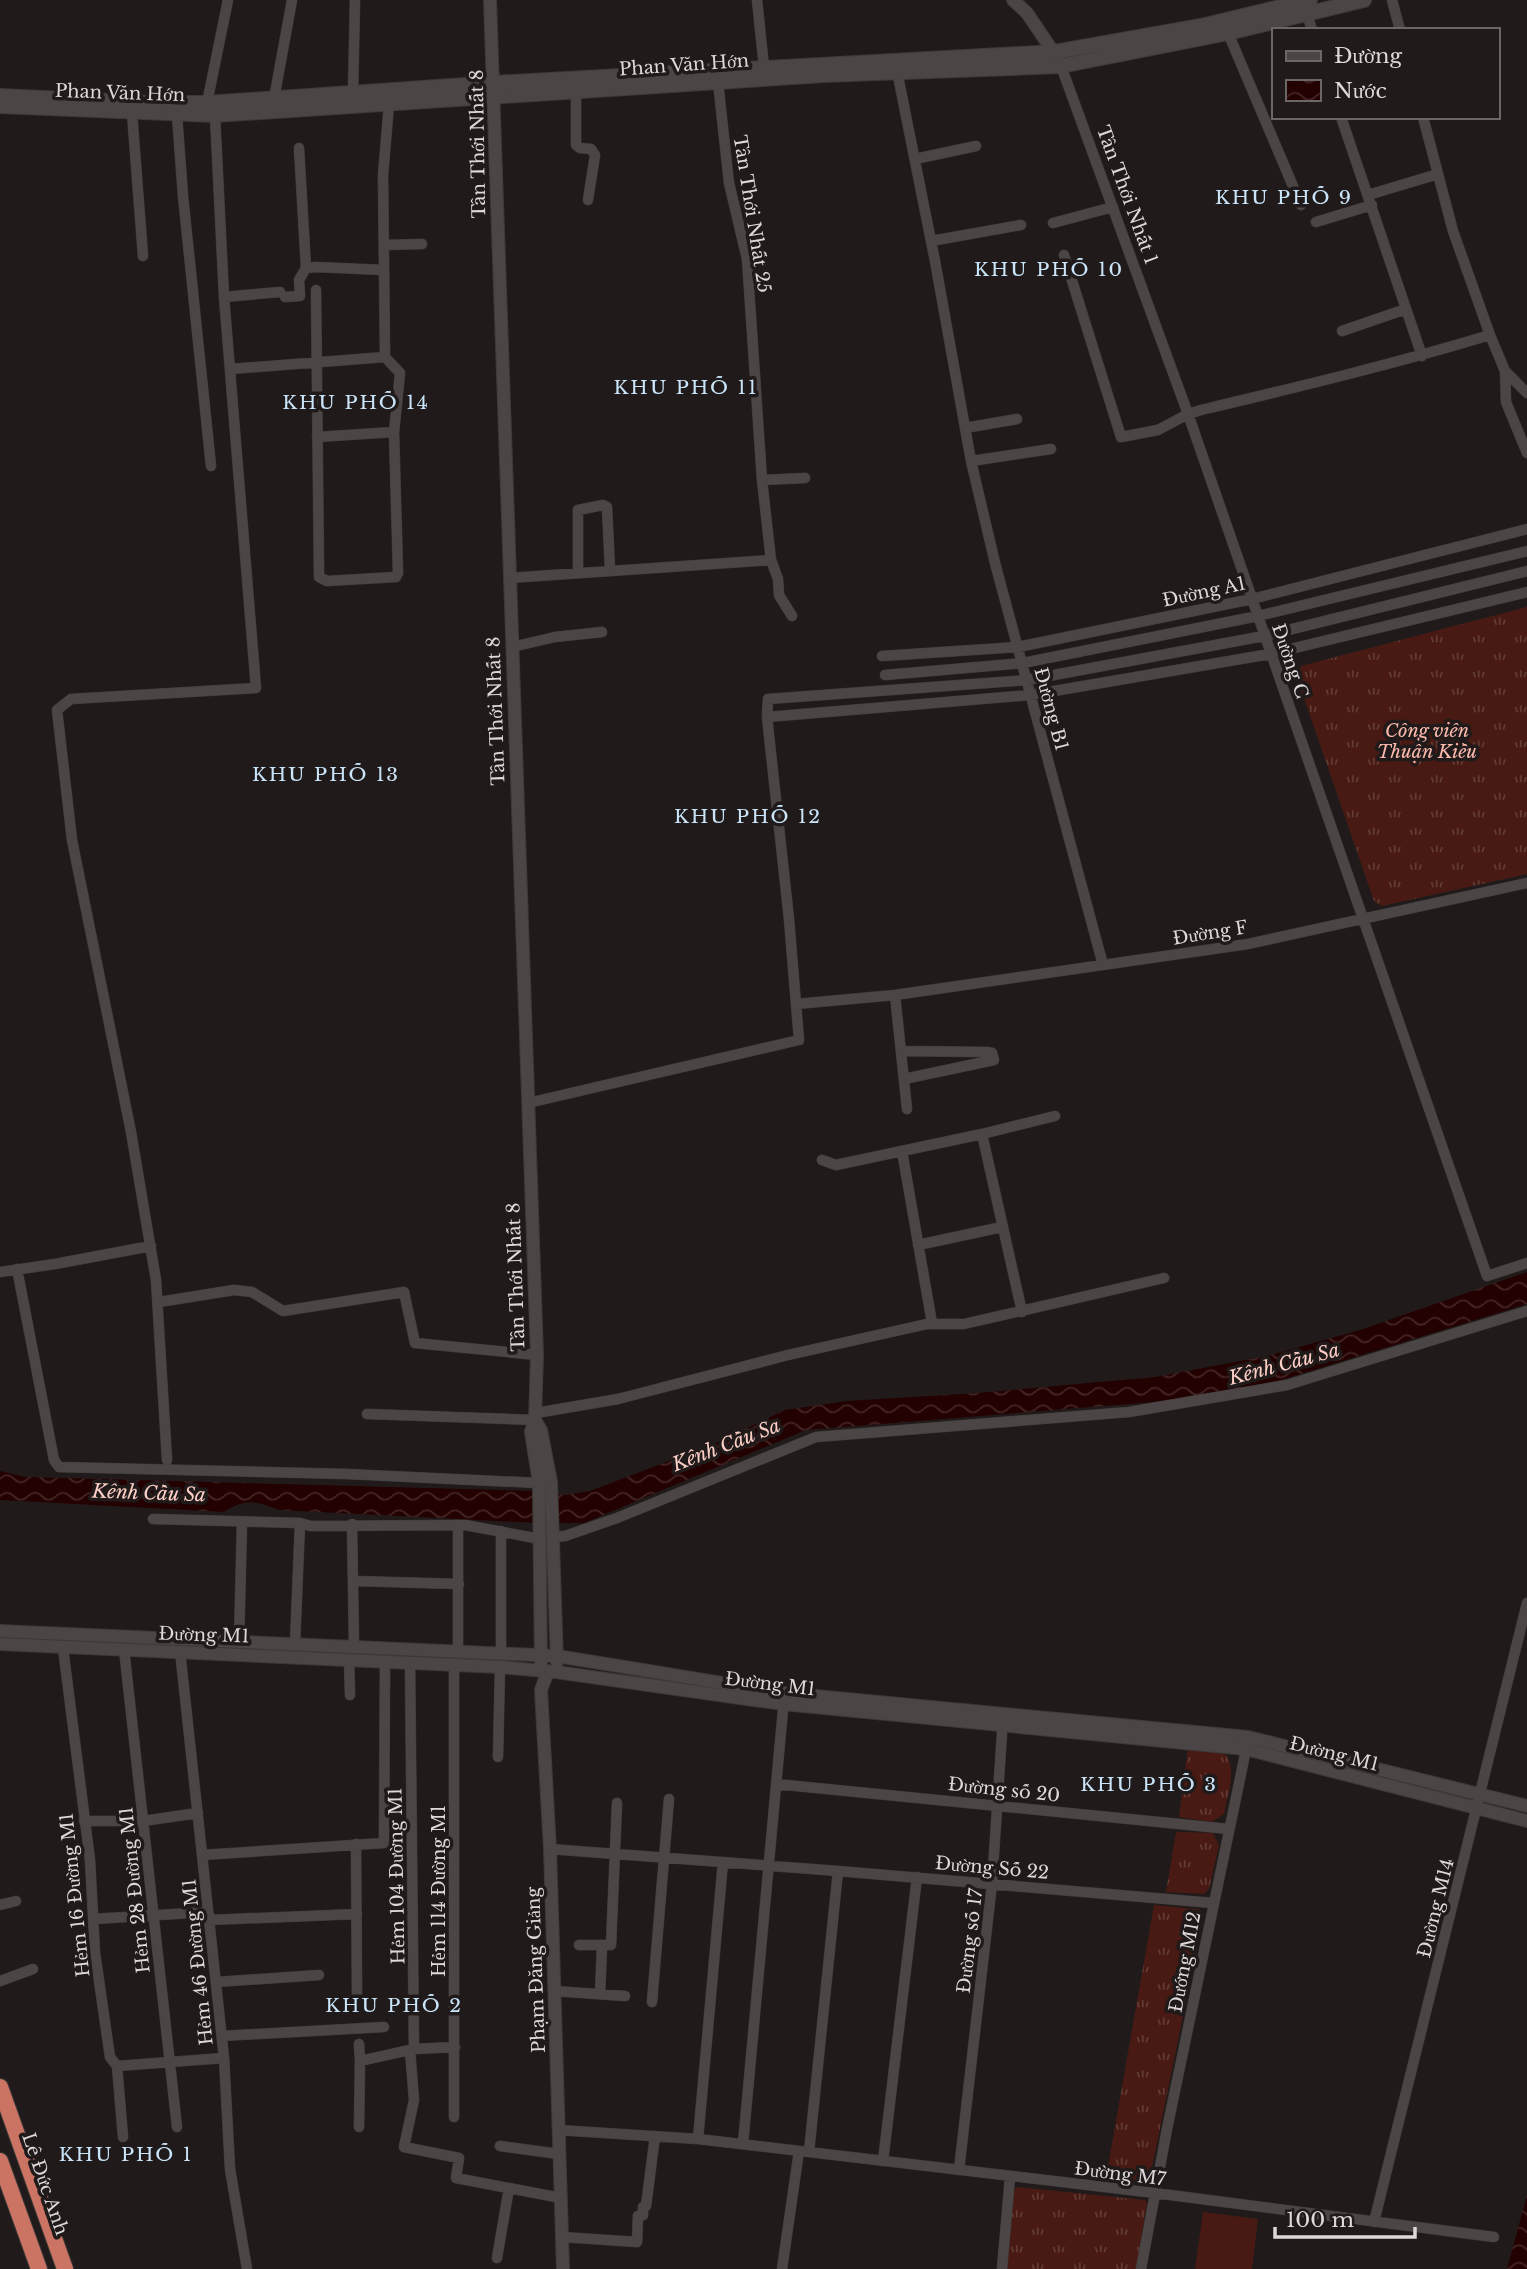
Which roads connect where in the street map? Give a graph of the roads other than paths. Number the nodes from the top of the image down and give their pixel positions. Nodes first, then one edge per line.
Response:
1 (228, 0) edge
2 (292, 0) edge
3 (355, 0) edge
4 (490, 0) edge
5 (757, 0) edge
6 (1013, 0) edge
7 (1364, 0) edge
8 (1392, 0) edge
9 (1308, 7) edge
10 (1312, 28) edge
11 (1399, 28) edge
12 (1228, 33) junction
13 (1058, 59) junction
14 (764, 67) junction
15 (897, 71) junction
16 (718, 82) junction
17 (494, 90) junction
18 (576, 91) junction
19 (354, 93) junction
20 (0, 96) edge
21 (274, 99) junction
22 (389, 104) junction
23 (0, 106) edge
24 (211, 109) junction
25 (132, 113) junction
26 (177, 115) junction
27 (1269, 118) edge
28 (1342, 119) edge
29 (1424, 119) edge
30 (976, 146) dead end
31 (299, 148) dead end
32 (915, 159) junction
33 (1438, 174) junction
34 (588, 200) dead end
35 (1370, 200) junction
36 (1301, 205) dead end
37 (1113, 207) junction
38 (1316, 222) dead end
39 (1053, 223) dead end
40 (1021, 225) dead end
41 (931, 241) junction
42 (422, 244) dead end
43 (384, 245) junction
44 (1064, 255) dead end
45 (143, 256) dead end
46 (306, 268) junction
47 (384, 270) junction
48 (316, 290) dead end
49 (224, 297) junction
50 (1406, 309) junction
51 (1342, 331) dead end
52 (1490, 335) junction
53 (1422, 356) junction
54 (385, 357) junction
55 (316, 362) junction
56 (230, 369) junction
57 (1505, 371) junction
58 (1527, 393) edge
59 (1188, 414) junction
60 (1017, 419) dead end
61 (965, 428) junction
62 (394, 432) junction
63 (317, 437) junction
64 (1051, 449) dead end
65 (1527, 453) edge
66 (971, 461) junction
67 (211, 466) dead end
68 (805, 478) dead end
69 (762, 480) junction
70 (1527, 529) edge
71 (1527, 551) edge
72 (771, 560) junction
73 (610, 571) junction
74 (1527, 571) edge
75 (578, 573) junction
76 (509, 578) junction
77 (1527, 592) edge
78 (1252, 599) junction
79 (792, 616) dead end
80 (1258, 616) junction
81 (602, 632) dead end
82 (1264, 636) junction
83 (512, 647) junction
84 (1018, 647) junction
85 (1270, 654) junction
86 (882, 656) dead end
87 (1023, 663) junction
88 (885, 675) dead end
89 (1027, 680) junction
90 (1031, 695) junction
91 (767, 717) junction
92 (1527, 883) edge
93 (1363, 918) junction
94 (1103, 965) junction
95 (895, 995) junction
96 (796, 1004) junction
97 (901, 1051) junction
98 (904, 1079) junction
99 (528, 1103) junction
100 (908, 1109) dead end
101 (1055, 1116) dead end
102 (982, 1135) junction
103 (902, 1151) junction
104 (822, 1160) dead end
105 (1002, 1227) junction
106 (918, 1245) junction
107 (151, 1246) junction
108 (1527, 1263) edge
109 (17, 1269) junction
110 (0, 1272) edge
111 (1164, 1278) dead end
112 (159, 1302) junction
113 (1527, 1311) edge
114 (1022, 1312) junction
115 (932, 1323) junction
116 (537, 1355) junction
117 (367, 1414) dead end
118 (536, 1416) junction
119 (167, 1460) dead end
120 (545, 1483) junction
121 (153, 1519) dead end
122 (242, 1522) junction
123 (300, 1523) junction
124 (352, 1524) junction
125 (458, 1525) junction
126 (501, 1531) junction
127 (554, 1537) junction
128 (540, 1539) junction
129 (354, 1581) junction
130 (459, 1584) junction
131 (1527, 1602) edge
132 (0, 1631) edge
133 (122, 1636) junction
134 (239, 1641) junction
135 (0, 1644) edge
136 (295, 1644) junction
137 (354, 1646) junction
138 (63, 1648) junction
139 (124, 1650) junction
140 (180, 1651) junction
141 (458, 1651) junction
142 (501, 1653) junction
143 (542, 1654) junction
144 (557, 1656) junction
145 (349, 1659) junction
146 (385, 1661) junction
147 (410, 1663) junction
148 (454, 1664) junction
149 (500, 1667) junction
150 (548, 1671) junction
151 (350, 1695) dead end
152 (784, 1699) junction
153 (1003, 1719) junction
154 (1247, 1743) junction
155 (498, 1757) dead end
156 (776, 1784) junction
157 (1480, 1795) junction
158 (669, 1799) dead end
159 (617, 1803) dead end
160 (997, 1805) junction
161 (1527, 1806) edge
162 (1476, 1808) junction
163 (198, 1813) junction
164 (84, 1821) junction
165 (143, 1821) junction
166 (1527, 1821) edge
167 (1229, 1829) junction
168 (356, 1844) junction
169 (550, 1849) junction
170 (615, 1854) junction
171 (202, 1856) junction
172 (663, 1858) junction
173 (723, 1862) junction
174 (769, 1865) junction
175 (838, 1871) junction
176 (916, 1877) junction
177 (992, 1884) junction
178 (16, 1901) dead end
179 (1213, 1902) junction
180 (0, 1905) edge
181 (357, 1914) junction
182 (154, 1916) junction
183 (209, 1916) junction
184 (93, 1919) junction
185 (579, 1945) dead end
186 (602, 1946) junction
187 (33, 1969) dead end
188 (319, 1975) dead end
189 (0, 1981) edge
190 (216, 1982) junction
191 (554, 1991) junction
192 (600, 1994) junction
193 (625, 1996) dead end
194 (357, 1997) dead end
195 (652, 2002) dead end
196 (384, 2026) dead end
197 (222, 2036) junction
198 (359, 2044) dead end
199 (455, 2047) junction
200 (412, 2050) junction
201 (224, 2058) junction
202 (360, 2060) junction
203 (170, 2062) junction
204 (117, 2066) junction
205 (0, 2087) edge
206 (0, 2111) edge
207 (454, 2117) dead end
208 (177, 2127) dead end
209 (359, 2127) dead end
210 (558, 2130) junction
211 (655, 2136) junction
212 (123, 2137) dead end
213 (698, 2139) junction
214 (743, 2144) junction
215 (500, 2146) dead end
216 (804, 2152) junction
217 (559, 2154) junction
218 (0, 2161) edge
219 (883, 2161) junction
220 (959, 2171) junction
221 (1010, 2177) junction
222 (0, 2187) edge
223 (509, 2188) junction
224 (1155, 2193) junction
225 (561, 2197) junction
226 (1374, 2222) junction
227 (1494, 2236) dead end
228 (562, 2237) junction
229 (497, 2258) dead end
230 (29, 2269) edge
231 (39, 2269) edge
232 (54, 2269) edge
233 (65, 2269) edge
234 (247, 2269) edge
235 (563, 2269) edge
236 (782, 2269) edge
237 (1002, 2269) edge
238 (1141, 2269) edge

1 - 24 street
2 - 21 street
3 - 19 street
4 - 17 street, Tân Thới Nhất 8
5 - 14 street
6 - 13 street, Tân Thới Nhất 1
7 - 9 main road, Phan Văn Hớn
8 - 11 street
9 - 10 street
9 - 12 main road, Phan Văn Hớn
9 - 13 main road, Phan Văn Hớn
12 - 13 main road, Phan Văn Hớn
12 - 27 street
13 - 14 main road, Phan Văn Hớn
13 - 15 main road, Phan Văn Hớn
13 - 37 street, Tân Thới Nhất 1
14 - 17 main road, Phan Văn Hớn
15 - 16 main road, Phan Văn Hớn
15 - 32 street, Đường B1
16 - 18 main road, Phan Văn Hớn
16 - 69 street, Tân Thới Nhất 25
17 - 18 main road, Phan Văn Hớn
17 - 19 main road, Phan Văn Hớn
17 - 22 main road, Phan Văn Hớn
17 - 76 street, Tân Thới Nhất 8
18 - 34 street
19 - 21 main road, Phan Văn Hớn
20 - 24 main road, Phan Văn Hớn
21 - 24 main road, Phan Văn Hớn
22 - 24 main road, Phan Văn Hớn
22 - 43 street
23 - 25 main road, Phan Văn Hớn
24 - 26 main road, Phan Văn Hớn
24 - 49 street
25 - 26 main road, Phan Văn Hớn
25 - 45 street
26 - 67 street
27 - 36 street
28 - 35 street
29 - 33 street
30 - 32 street
31 - 46 street
32 - 41 street, Đường B1
33 - 35 street
33 - 52 street
35 - 38 street
35 - 50 street
37 - 39 street
37 - 59 street, Tân Thới Nhất 1
40 - 41 street
41 - 61 street, Đường B1
42 - 43 street
43 - 47 street
44 - 59 street
46 - 47 street
46 - 49 street
47 - 54 street
48 - 55 street
49 - 56 street
50 - 51 street
50 - 53 street
52 - 53 street
52 - 57 street
53 - 59 street
54 - 55 street
54 - 62 street
55 - 56 street
55 - 63 street
56 - 107 street
57 - 58 street
57 - 65 street
59 - 78 street, Đường C
60 - 61 street
61 - 66 street, Đường B1
62 - 63 street
62 - 63 street
64 - 66 street
66 - 84 street, Đường B1
68 - 69 street
69 - 72 street, Tân Thới Nhất 25
70 - 78 street, Đường A1
71 - 80 street, Đường A1
72 - 73 street
72 - 79 street, Tân Thới Nhất 25
73 - 75 street
73 - 75 street
74 - 82 street
75 - 76 street
76 - 83 street, Tân Thới Nhất 8
77 - 85 street
78 - 80 street, Đường C
78 - 84 street, Đường A1
80 - 82 street, Đường C
80 - 87 street, Đường A1
81 - 83 street
82 - 85 street, Đường C
82 - 89 street
83 - 99 street, Tân Thới Nhất 8
84 - 86 street, Đường A1
84 - 87 street, Đường B1
85 - 90 street
85 - 93 street, Đường C
87 - 88 street, Đường A1
87 - 89 street, Đường B1
89 - 90 street, Đường B1
89 - 91 street
90 - 91 street
90 - 94 street, Đường B1
91 - 96 street
92 - 93 street, Đường F
93 - 94 street, Đường F
93 - 108 street, Đường C
94 - 95 street, Đường F
95 - 96 street, Đường F
95 - 97 street
96 - 99 street
97 - 98 street
97 - 98 street
98 - 100 street
99 - 116 street, Tân Thới Nhất 8
101 - 102 street
102 - 103 street
102 - 105 street
103 - 104 street
103 - 106 street
105 - 106 street
105 - 114 street
106 - 115 street
107 - 109 street
107 - 112 street
109 - 110 street
109 - 120 street
111 - 114 street
112 - 116 street
112 - 119 street
113 - 127 street
114 - 115 street
115 - 118 street
116 - 118 street, Tân Thới Nhất 8
117 - 118 street
118 - 120 street, Tân Thới Nhất 8
120 - 127 street, Phạm Đăng Giảng
120 - 128 street, Phạm Đăng Giảng
121 - 122 street
122 - 123 street
122 - 134 street
123 - 124 street
123 - 136 street
124 - 125 street
124 - 129 street
125 - 126 street
125 - 130 street
126 - 128 street
126 - 142 street
127 - 144 street, Phạm Đăng Giảng
128 - 143 street, Phạm Đăng Giảng
129 - 130 street
129 - 137 street
130 - 141 street
131 - 157 street, Đường M14
132 - 133 street, Đường M1
133 - 134 street, Đường M1
133 - 139 street
134 - 136 street, Đường M1
135 - 138 street, Đường M1
136 - 137 street, Đường M1
137 - 141 street, Đường M1
138 - 139 street, Đường M1
138 - 164 street, Hẻm 16 Đường M1
139 - 140 street, Đường M1
139 - 165 street, Hẻm 28 Đường M1
140 - 145 street, Đường M1
140 - 163 street, Hẻm 46 Đường M1
141 - 142 street, Đường M1
142 - 143 street, Đường M1
143 - 144 street, Đường M1
143 - 150 street, Phạm Đăng Giảng
144 - 150 street, Phạm Đăng Giảng
144 - 152 street, Đường M1
145 - 146 street, Đường M1
145 - 151 street
146 - 147 street, Đường M1
146 - 168 street
147 - 148 street, Đường M1
147 - 200 street, Hẻm 104 Đường M1
148 - 149 street, Đường M1
148 - 199 street, Hẻm 114 Đường M1
149 - 150 street, Đường M1
149 - 155 street
150 - 152 street, Đường M1
150 - 169 street, Phạm Đăng Giảng
152 - 153 street, Đường M1
152 - 156 street
153 - 154 street, Đường M1
153 - 160 street, Đường số 17
154 - 157 street, Đường M1
154 - 162 street, Đường M1
154 - 167 street, Đướng M12
156 - 160 street, Đường số 20
156 - 174 street
157 - 161 street, Đường M1
157 - 162 street, Đường M14
158 - 172 street
159 - 170 street
160 - 167 street, Đường số 20
160 - 177 street, Đường số 17
162 - 166 street, Đường M1
162 - 226 street, Đường M14
163 - 165 street
163 - 171 street, Hẻm 46 Đường M1
164 - 165 street
164 - 184 street, Hẻm 16 Đường M1
165 - 182 street, Hẻm 28 Đường M1
167 - 179 street, Đướng M12
168 - 171 street
168 - 181 street
169 - 170 street, Đường Số 22
169 - 191 street, Phạm Đăng Giảng
170 - 172 street, Đường Số 22
170 - 186 street
171 - 183 street, Hẻm 46 Đường M1
172 - 173 street, Đường Số 22
172 - 195 street
173 - 174 street, Đường Số 22
173 - 213 street
174 - 175 street, Đường Số 22
174 - 214 street
175 - 176 street, Đường Số 22
175 - 216 street
176 - 177 street, Đường Số 22
176 - 219 street
177 - 179 street, Đường Số 22
177 - 220 street, Đường số 17
178 - 180 street
179 - 224 street, Đướng M12
181 - 183 street
181 - 194 street
182 - 183 street
182 - 184 street
182 - 203 street, Hẻm 28 Đường M1
183 - 190 street, Hẻm 46 Đường M1
184 - 204 street, Hẻm 16 Đường M1
185 - 186 street
186 - 192 street
187 - 189 street
188 - 190 street
190 - 197 street, Hẻm 46 Đường M1
191 - 192 street
191 - 210 street, Phạm Đăng Giảng
192 - 193 street
196 - 197 street
197 - 201 street, Hẻm 46 Đường M1
198 - 202 street
199 - 200 street
199 - 207 street, Hẻm 114 Đường M1
200 - 202 street
200 - 223 street, Hẻm 104 Đường M1
201 - 203 street
201 - 234 street, Hẻm 46 Đường M1
202 - 209 street
203 - 204 street
203 - 208 street, Hẻm 28 Đường M1
204 - 212 street, Hẻm 16 Đường M1
205 - 233 highway, Lê Đức Anh
206 - 232 highway, Lê Đức Anh
210 - 211 street, Đường M7
210 - 217 street, Phạm Đăng Giảng
211 - 213 street, Đường M7
211 - 228 street
213 - 214 street, Đường M7
214 - 216 street, Đường M7
215 - 217 street
216 - 219 street, Đường M7
216 - 236 street
217 - 225 street, Phạm Đăng Giảng
218 - 231 highway, Lê Đức Anh
219 - 220 street, Đường M7
220 - 221 street, Đường M7
221 - 224 street, Đường M7
221 - 237 street
222 - 230 highway
223 - 225 street
223 - 229 street
224 - 226 street, Đường M7
224 - 238 street, Đướng M12
225 - 228 street, Phạm Đăng Giảng
226 - 227 street, Đường M7
228 - 235 street, Phạm Đăng Giảng

